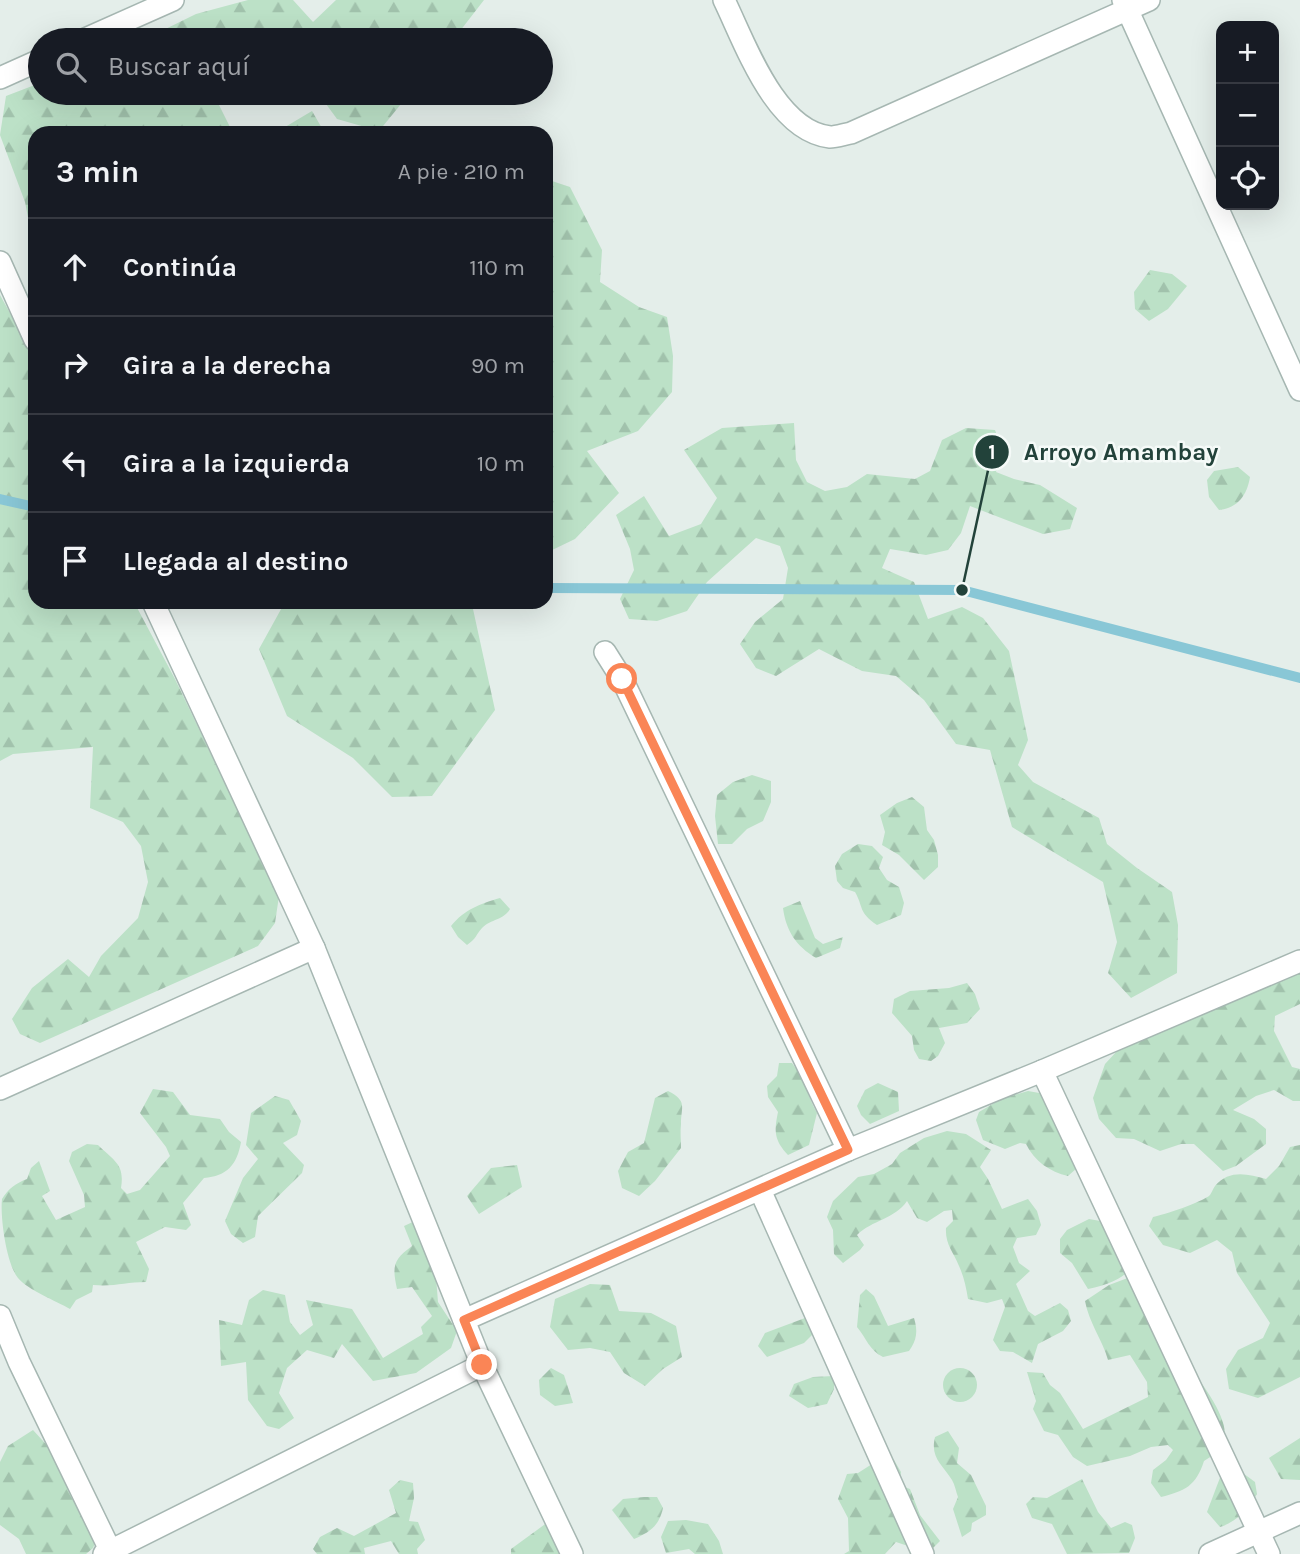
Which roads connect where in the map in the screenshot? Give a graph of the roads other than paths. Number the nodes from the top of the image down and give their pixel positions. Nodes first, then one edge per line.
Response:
1 (173, 0) edge
2 (723, 0) edge
3 (1149, 0) edge
4 (1125, 5) edge
5 (110, 28) edge
6 (28, 65) edge
7 (0, 78) edge
8 (0, 262) edge
9 (28, 324) edge
10 (1300, 390) edge
11 (156, 609) edge
12 (604, 652) dead end
13 (314, 948) junction
14 (1300, 961) edge
15 (1042, 1071) junction
16 (0, 1089) edge
17 (848, 1150) junction
18 (760, 1190) junction
19 (0, 1316) edge
20 (464, 1320) junction
21 (482, 1365) junction
22 (1300, 1513) edge
23 (1258, 1532) junction
24 (109, 1553) edge
25 (572, 1554) edge
26 (923, 1554) edge
27 (1210, 1554) edge
28 (1269, 1554) edge

1 - 5 street
2 - 4 street
3 - 4 street
4 - 10 street
6 - 7 street
8 - 9 street
11 - 13 street
12 - 17 street
13 - 16 street
13 - 20 street
14 - 15 street
15 - 17 street
15 - 23 street
17 - 18 street
18 - 20 street
18 - 26 street
19 - 24 street
20 - 21 street
21 - 24 street
21 - 25 street
22 - 23 street
23 - 27 street
23 - 28 street

